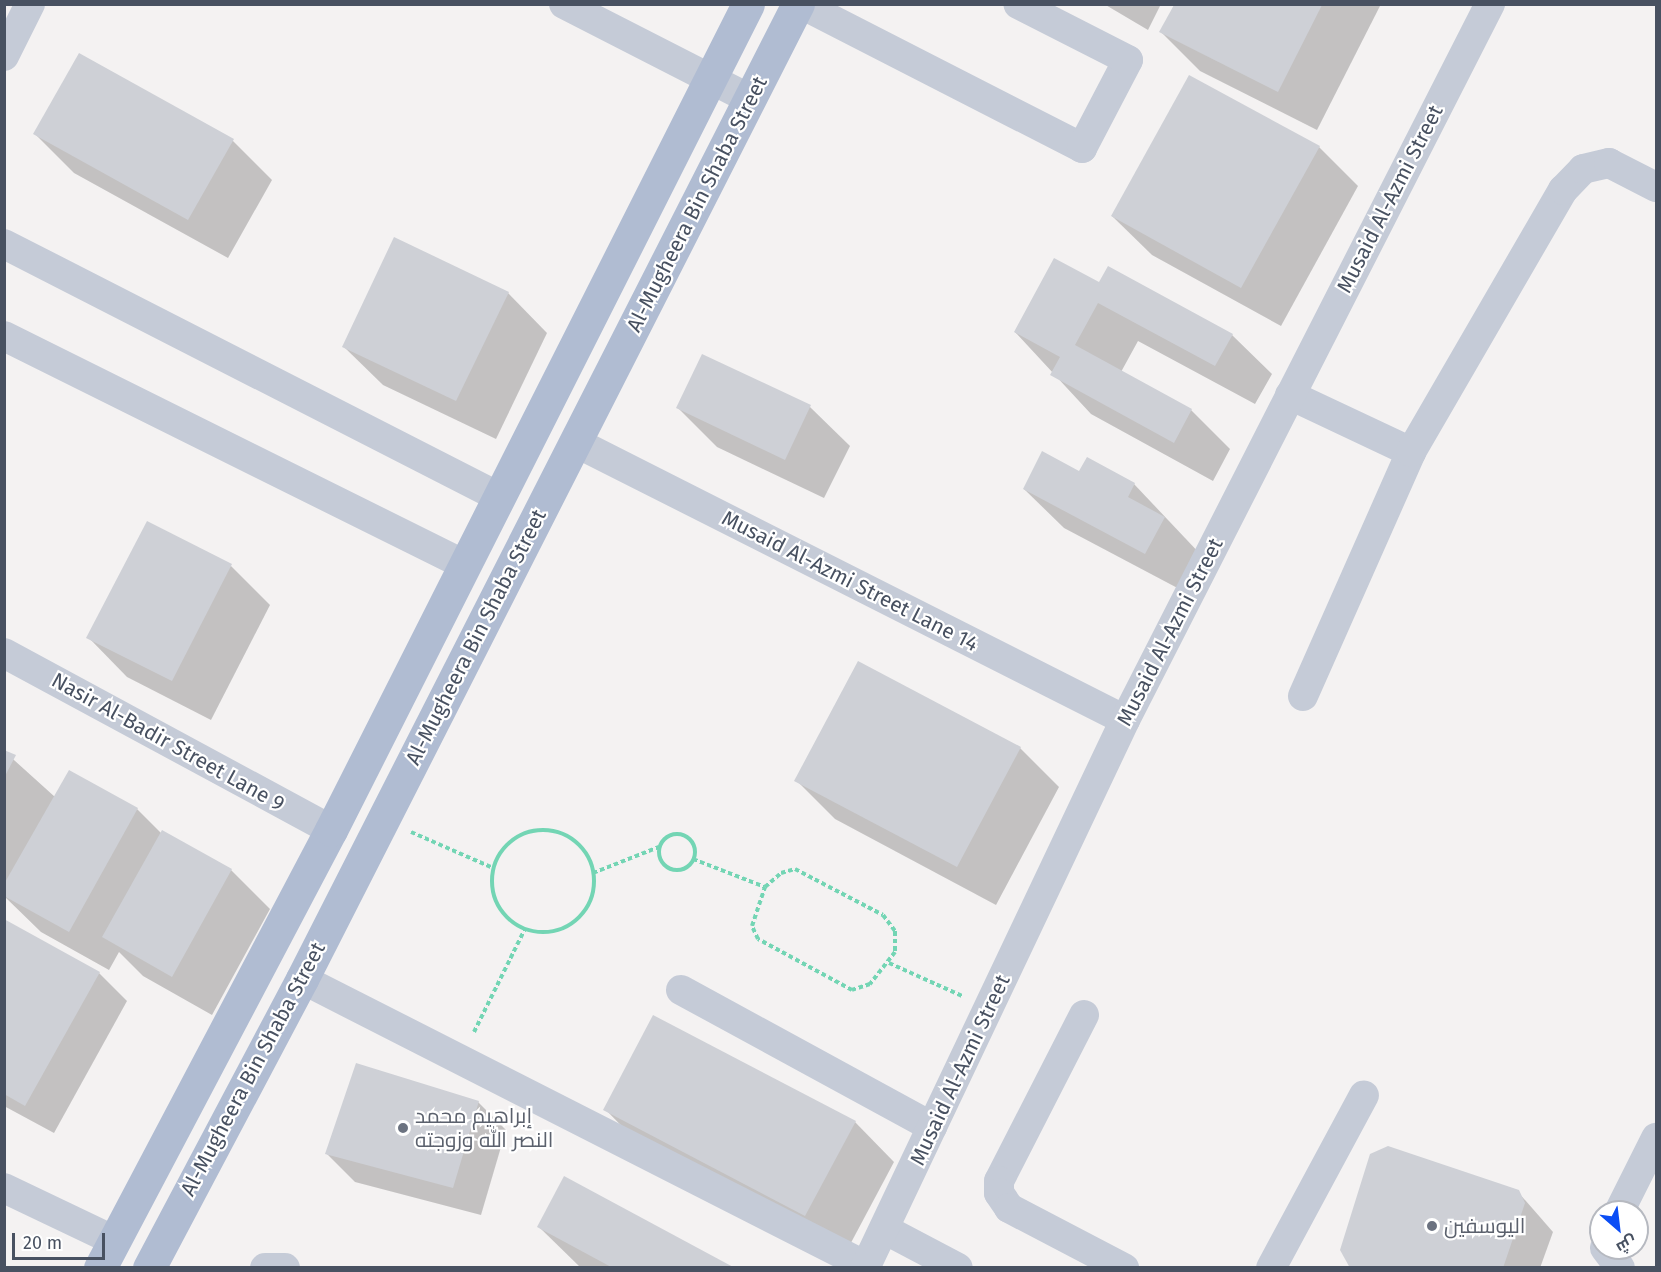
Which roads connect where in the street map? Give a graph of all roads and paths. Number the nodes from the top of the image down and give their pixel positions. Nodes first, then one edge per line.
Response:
1 (30, 4) edge
2 (564, 4) edge
3 (748, 4) edge
4 (799, 4) edge
5 (1018, 4) edge
6 (1490, 4) edge
7 (4, 56) edge
8 (710, 80) junction
9 (750, 99) junction
10 (1656, 187) edge
11 (4, 244) edge
12 (4, 336) edge
13 (1290, 395) junction
14 (575, 442) junction
15 (1411, 452) junction
16 (500, 497) junction
17 (465, 565) junction
18 (4, 653) edge
19 (1303, 696) dead end
20 (1125, 720) junction
21 (383, 820) junction
22 (331, 830) junction
23 (659, 847) junction
24 (693, 859) junction
25 (493, 868) junction
26 (593, 873) junction
27 (765, 887) junction
28 (525, 929) junction
29 (889, 963) junction
30 (302, 979) junction
31 (681, 990) dead end
32 (989, 1009) junction
33 (1084, 1015) dead end
34 (459, 1062) junction
35 (1364, 1095) dead end
36 (932, 1127) junction
37 (1656, 1138) edge
38 (4, 1188) edge
39 (1625, 1200) edge
40 (886, 1230) junction
41 (107, 1254) edge
42 (866, 1267) edge
43 (148, 1268) edge
44 (266, 1268) edge
45 (285, 1268) edge
46 (958, 1268) edge
47 (1124, 1268) edge
48 (1271, 1268) edge

1 - 7 street
2 - 8 street
3 - 8 main road, Al-Mugheera Bin Shaba Street
4 - 5 street
4 - 9 main road, Al-Mugheera Bin Shaba Street
6 - 13 street, Musaid Al-Azmi Street
8 - 9 street
8 - 16 main road, Al-Mugheera Bin Shaba Street
9 - 14 main road, Al-Mugheera Bin Shaba Street
10 - 15 street
11 - 16 street
12 - 17 street
13 - 15 street
13 - 20 street, Musaid Al-Azmi Street
14 - 20 street, Musaid Al-Azmi Street Lane 14
14 - 21 main road, Al-Mugheera Bin Shaba Street
15 - 19 street
16 - 17 main road, Al-Mugheera Bin Shaba Street
17 - 22 main road, Al-Mugheera Bin Shaba Street
18 - 22 street, Nasir Al-Badir Street Lane 9
20 - 32 street, Musaid Al-Azmi Street
21 - 25 path
21 - 30 main road, Al-Mugheera Bin Shaba Street
22 - 41 main road, Al-Mugheera Bin Shaba Street
23 - 24 path
23 - 24 path
23 - 26 path
24 - 27 path
25 - 26 path
25 - 28 path
26 - 28 path
27 - 29 path
27 - 29 path
28 - 34 path
29 - 32 path
30 - 34 street
30 - 43 main road, Al-Mugheera Bin Shaba Street
31 - 36 street
32 - 36 street, Musaid Al-Azmi Street
33 - 47 street
34 - 42 street
35 - 48 street
36 - 40 street, Musaid Al-Azmi Street
37 - 39 street
38 - 41 street
40 - 42 street, Musaid Al-Azmi Street
40 - 46 street
44 - 45 street

